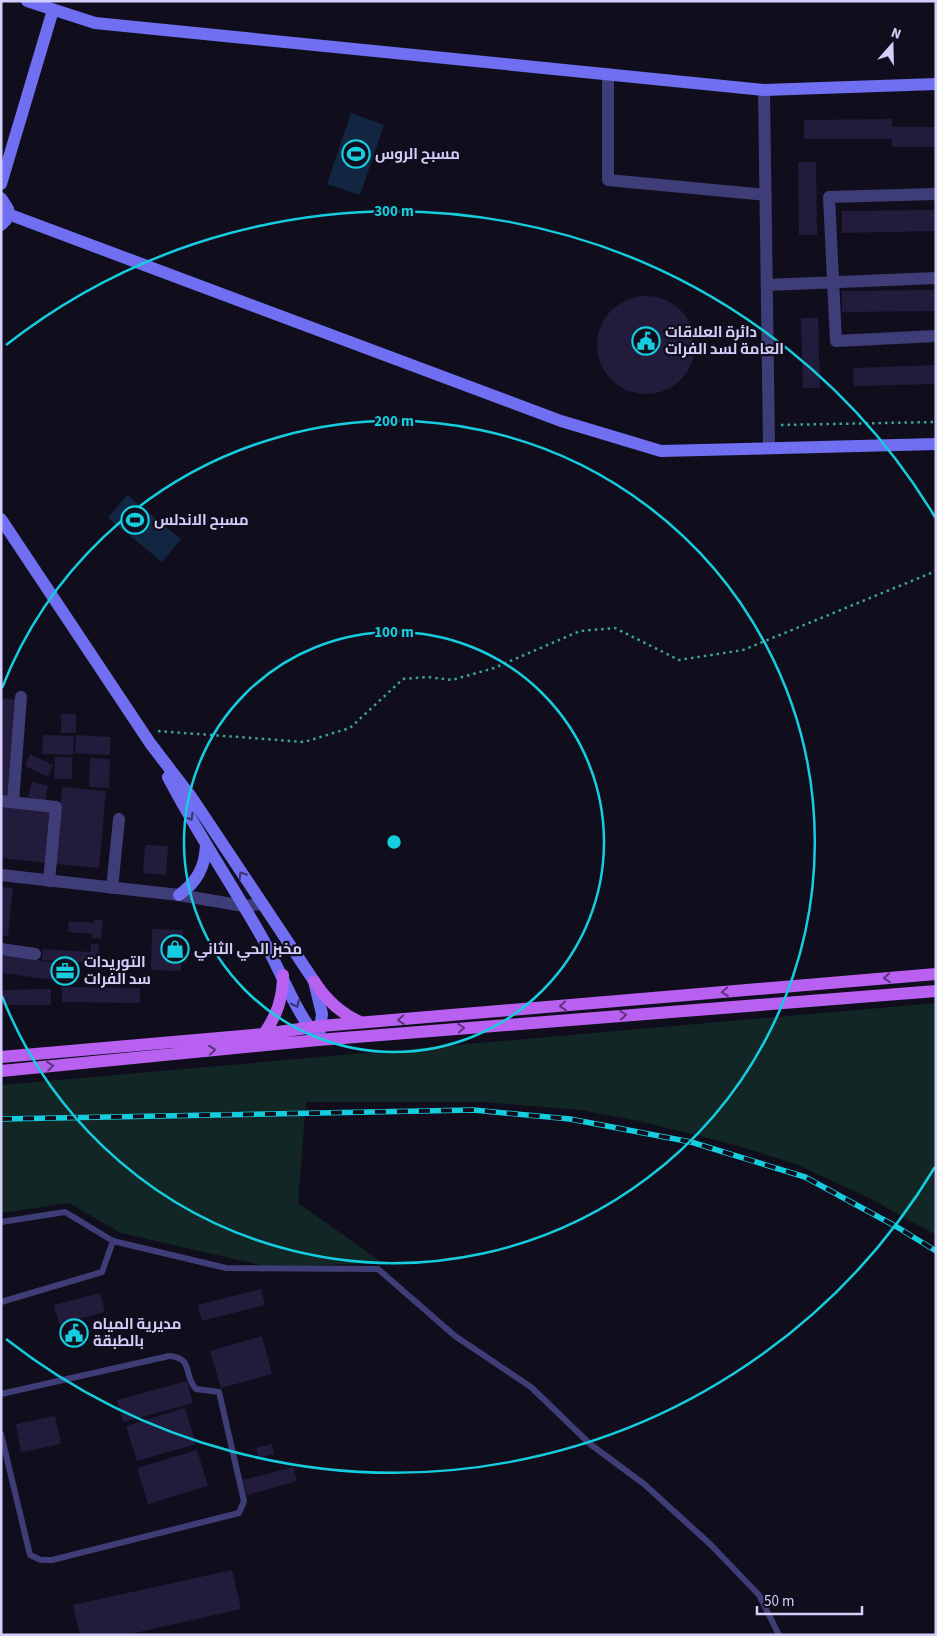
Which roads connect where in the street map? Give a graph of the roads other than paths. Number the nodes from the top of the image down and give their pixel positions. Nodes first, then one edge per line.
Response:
1 (27, 1) edge
2 (53, 10) junction
3 (608, 74) junction
4 (936, 84) edge
5 (764, 90) junction
6 (1, 184) edge
7 (936, 194) edge
8 (766, 196) junction
9 (1, 198) edge
10 (4, 220) edge
11 (936, 278) edge
12 (832, 282) junction
13 (767, 285) junction
14 (936, 336) edge
15 (936, 444) edge
16 (770, 446) junction
17 (1, 519) edge
18 (21, 697) dead end
19 (150, 743) junction
20 (7, 801) edge
21 (119, 819) dead end
22 (206, 845) junction
23 (1, 876) edge
24 (49, 881) junction
25 (112, 888) junction
26 (179, 895) junction
27 (261, 904) junction
28 (244, 906) junction
29 (1, 949) edge
30 (35, 954) dead end
31 (934, 973) edge
32 (283, 975) junction
33 (314, 981) junction
34 (936, 991) edge
35 (362, 1023) junction
36 (315, 1027) junction
37 (264, 1034) junction
38 (318, 1040) junction
39 (1, 1057) edge
40 (1, 1071) edge
41 (1, 1222) edge
42 (113, 1241) junction
43 (1, 1302) edge
44 (1, 1394) edge
45 (1, 1434) edge
46 (779, 1635) edge

1 - 2 main road
2 - 3 main road
2 - 6 main road
3 - 5 main road
3 - 8 street
4 - 5 main road
5 - 8 street
7 - 12 street
8 - 13 street
9 - 10 main road
10 - 16 main road
11 - 12 street
12 - 13 street
12 - 14 street
13 - 16 street
15 - 16 main road
17 - 19 main road
18 - 20 street
19 -> 22 main road
27 -> 19 main road
20 - 24 street
21 - 25 street
22 - 26 main road
22 - 28 main road
23 - 24 street
24 - 25 street
25 - 26 street
26 - 28 street
27 - 28 street
27 - 33 main road
28 - 32 main road
29 - 30 street
31 -> 35 main road
32 -> 36 main road
32 - 37 main road
33 - 35 main road
33 - 36 main road
38 -> 34 main road
35 - 36 main road
36 - 37 main road
36 - 38 main road
37 - 39 main road
40 -> 38 main road
41 - 42 lane
42 - 43 lane
42 - 46 lane
44 - 45 lane

